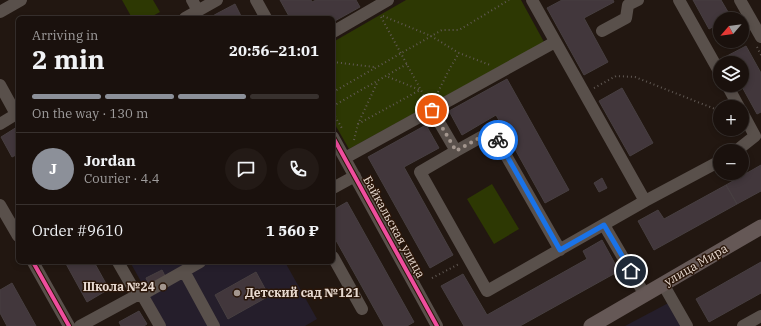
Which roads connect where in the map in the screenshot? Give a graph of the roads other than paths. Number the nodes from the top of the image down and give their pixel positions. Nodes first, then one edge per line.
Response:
1 (21, 0) edge
2 (217, 0) edge
3 (256, 0) edge
4 (388, 0) edge
5 (532, 0) edge
6 (679, 0) edge
7 (740, 0) edge
8 (630, 2) edge
9 (373, 4) edge
10 (195, 5) edge
11 (0, 12) edge
12 (187, 16) edge
13 (265, 16) edge
14 (335, 31) edge
15 (602, 31) dead end
16 (761, 37) edge
17 (555, 42) junction
18 (713, 61) edge
19 (0, 85) edge
20 (432, 109) junction
21 (16, 111) edge
22 (16, 114) edge
23 (749, 122) edge
24 (0, 124) edge
25 (758, 134) edge
26 (335, 140) edge
27 (745, 144) edge
28 (456, 151) junction
29 (345, 158) junction
30 (713, 165) edge
31 (355, 176) junction
32 (335, 187) edge
33 (645, 201) junction
34 (0, 204) edge
35 (604, 225) junction
36 (761, 228) edge
37 (16, 232) edge
38 (560, 250) junction
39 (335, 261) edge
40 (33, 264) edge
41 (119, 264) edge
42 (196, 264) edge
43 (184, 271) junction
44 (663, 284) junction
45 (139, 294) junction
46 (645, 294) junction
47 (362, 309) dead end
48 (761, 316) edge
49 (69, 326) edge
50 (80, 326) edge
51 (160, 326) edge
52 (214, 326) edge
53 (437, 326) edge
54 (591, 326) edge
55 (687, 326) edge
56 (743, 326) edge

1 - 11 street
2 - 10 street
3 - 13 street
4 - 9 street
5 - 17 street
6 - 18 street
7 - 16 street
8 - 15 street
9 - 14 street
10 - 12 street
17 - 20 street
17 - 33 street
19 - 21 street
20 - 28 street
20 - 29 street
22 - 24 street
23 - 25 street
25 - 27 street
26 - 29 street, Байкальская улица
28 - 38 street
28 - 38 street
29 - 31 street, Байкальская улица
30 - 33 street
31 - 32 street
31 - 53 street, Байкальская улица
33 - 35 street
34 - 37 street
35 - 38 street
35 - 46 street
36 - 44 main road, улица Мира
39 - 47 street
40 - 49 street
41 - 45 street
42 - 43 street
43 - 45 street
43 - 52 street
44 - 46 main road, улица Мира
44 - 55 street
45 - 50 street
45 - 51 street
46 - 54 main road, улица Мира
48 - 56 street

